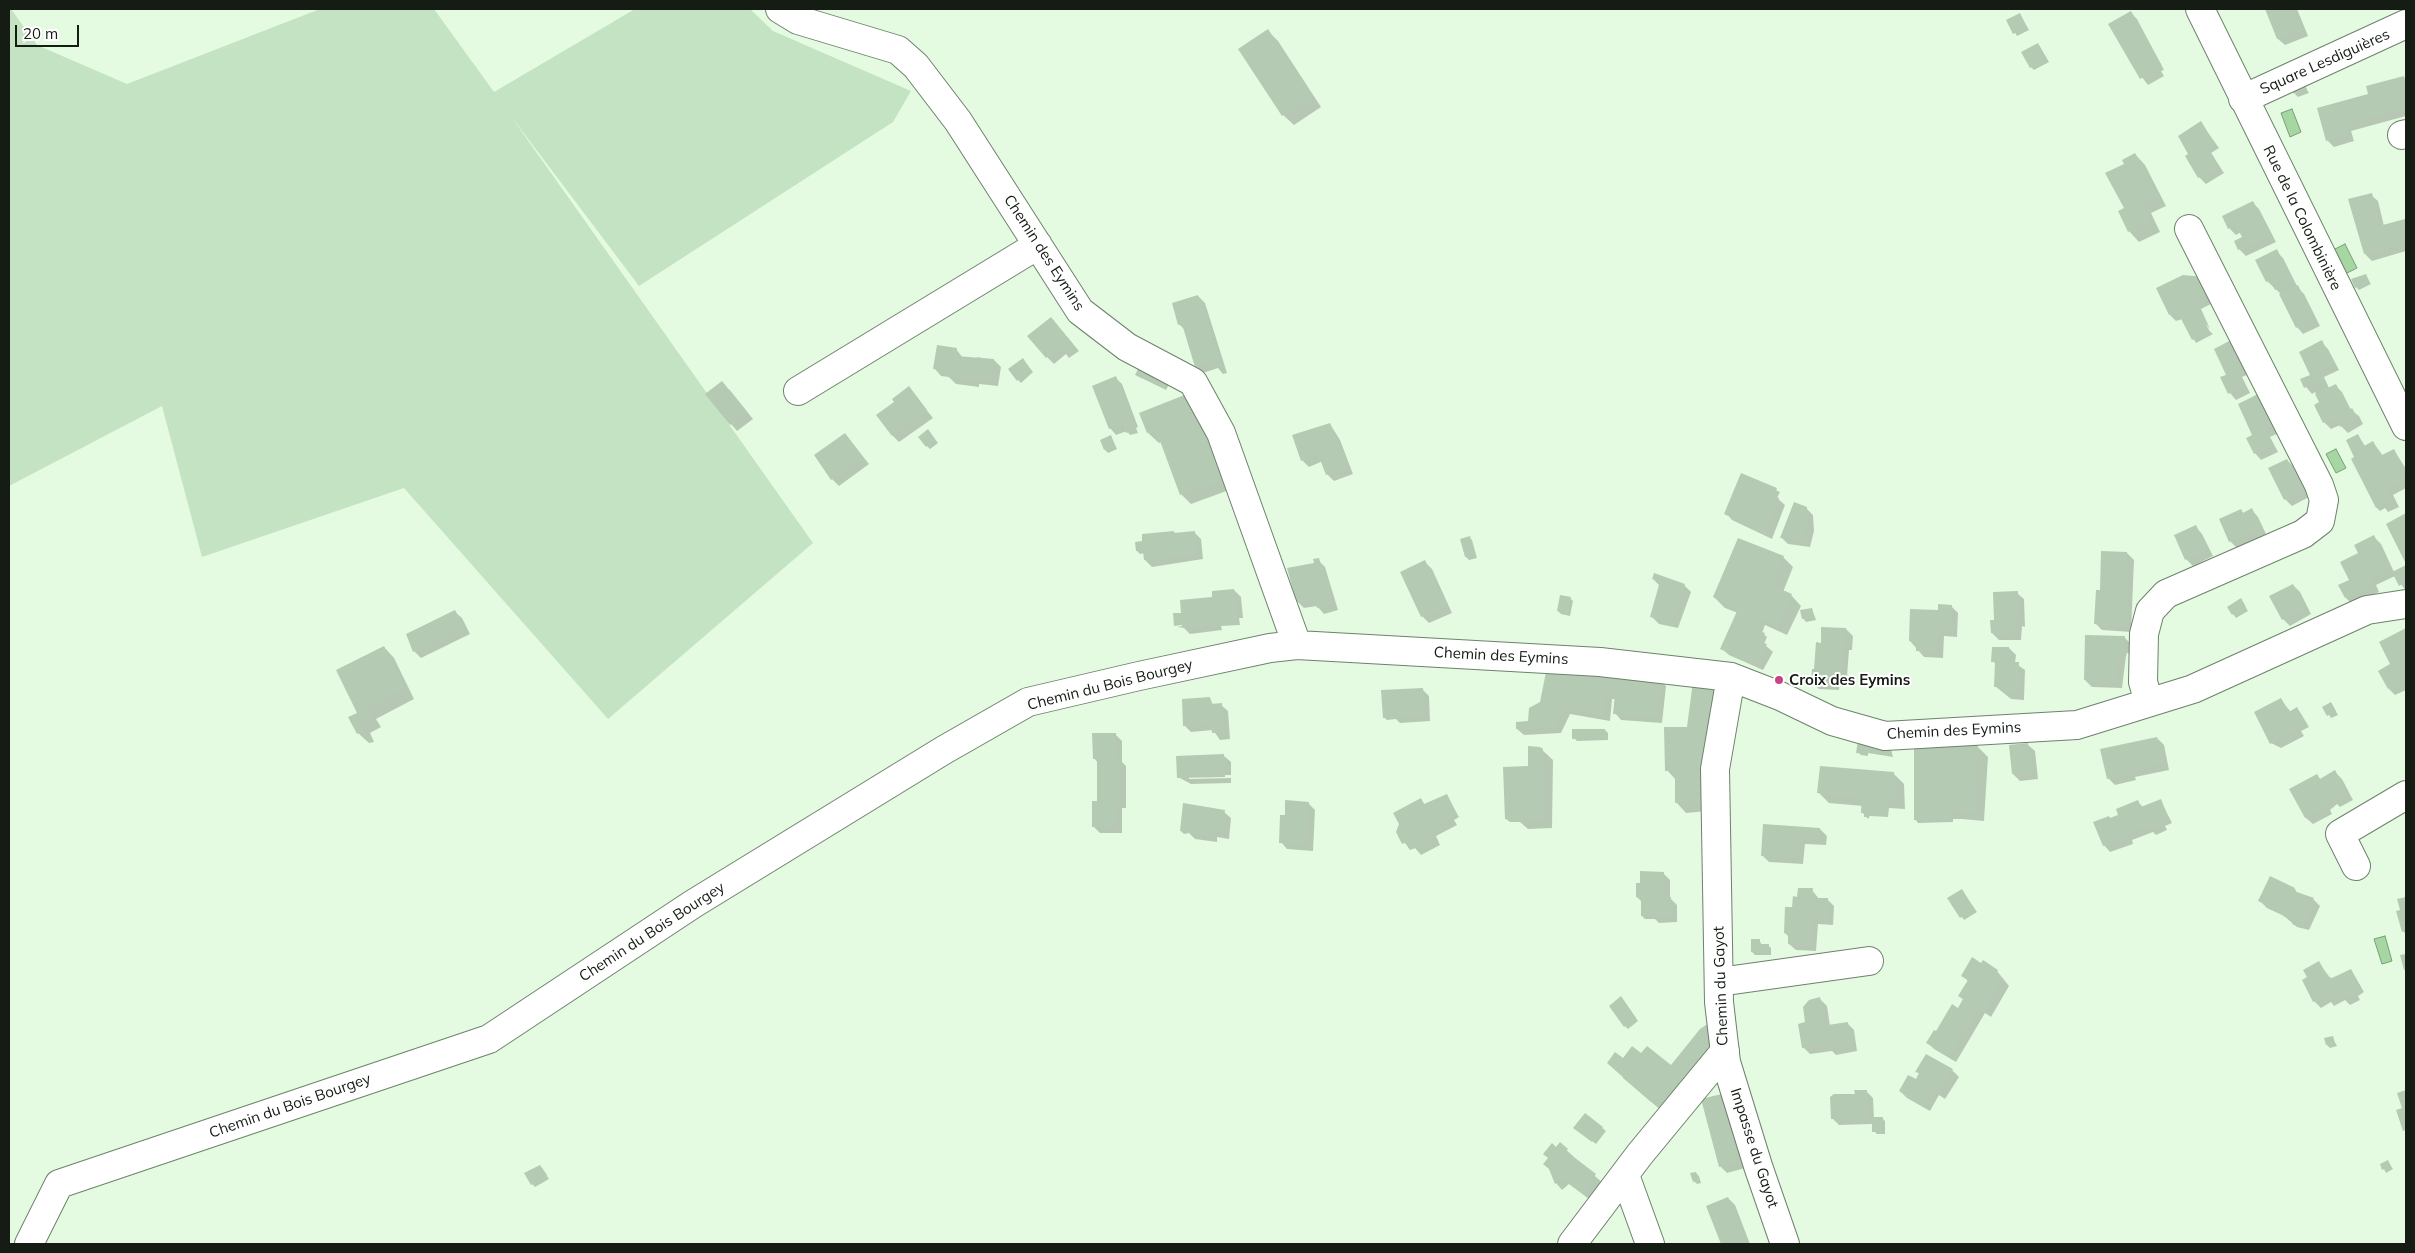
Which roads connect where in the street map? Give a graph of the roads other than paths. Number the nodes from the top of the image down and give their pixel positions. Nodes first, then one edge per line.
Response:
1 (780, 9) edge
2 (2200, 9) edge
3 (2406, 24) edge
4 (2243, 99) junction
5 (2190, 229) dead end
6 (1038, 246) junction
7 (798, 391) dead end
8 (2406, 426) edge
9 (2406, 604) edge
10 (1297, 645) junction
11 (1731, 677) junction
12 (2149, 702) junction
13 (2406, 795) edge
14 (2356, 866) dead end
15 (1869, 961) dead end
16 (1719, 982) junction
17 (1725, 1052) junction
18 (1624, 1175) junction
19 (29, 1244) edge
20 (1572, 1244) edge
21 (1650, 1244) edge
22 (1786, 1244) edge

1 - 6 street, Chemin des Eymins
2 - 4 street, Rue de la Colombinière
3 - 4 street, Square Lesdiguières
4 - 8 street, Rue de la Colombinière
5 - 12 street
6 - 7 street
6 - 10 street, Chemin des Eymins
9 - 12 street, Chemin des Eymins
10 - 11 street, Chemin des Eymins
10 - 19 street, Chemin du Bois Bourgey
11 - 12 street, Chemin des Eymins
11 - 16 street, Chemin du Gayot
13 - 14 street
15 - 16 street
16 - 17 street, Chemin du Gayot
17 - 18 street, Chemin du Gayot
17 - 22 street, Impasse du Gayot
18 - 20 street, Chemin du Gayot
18 - 21 street

